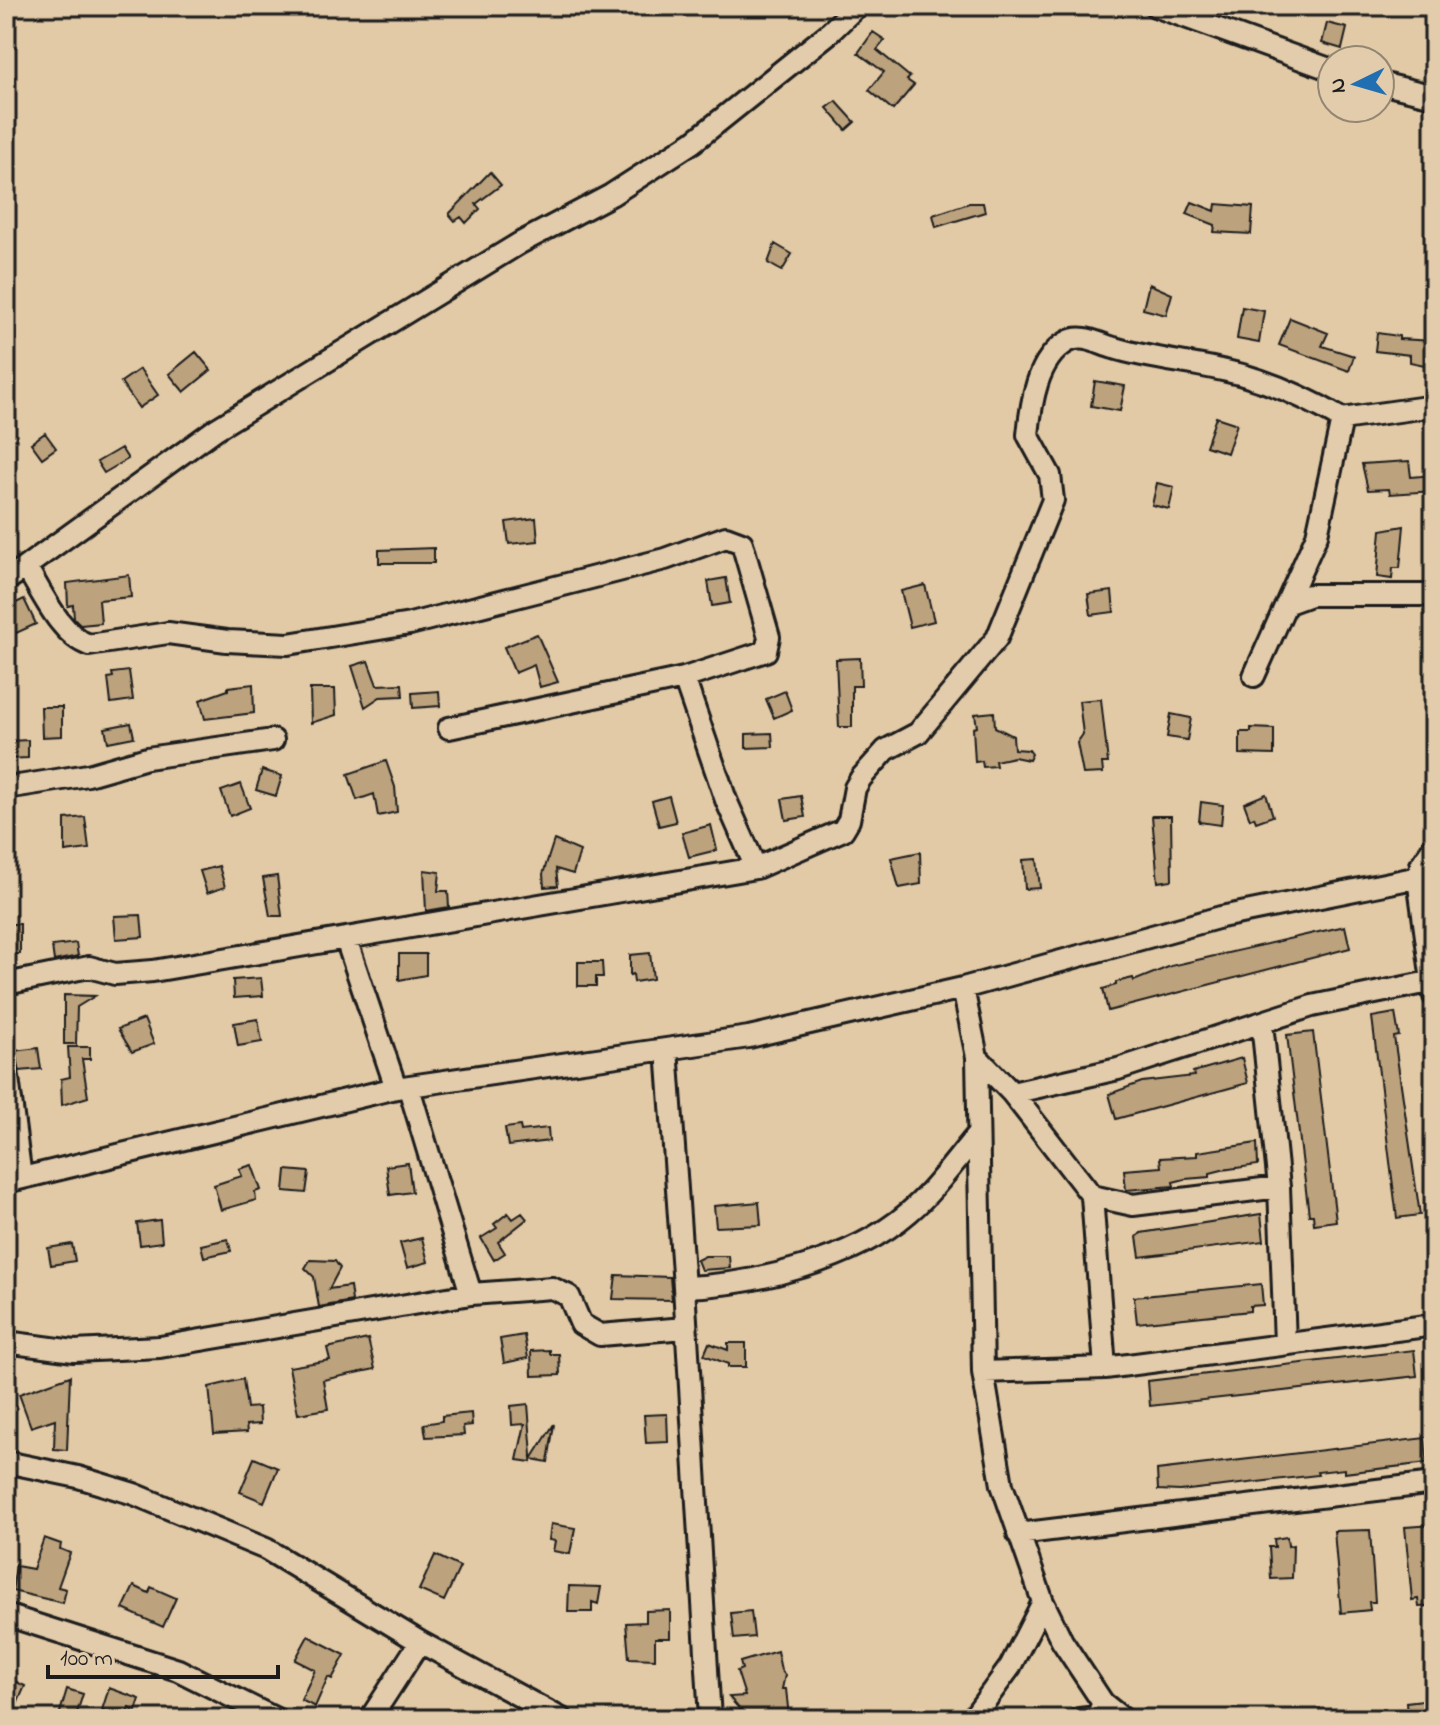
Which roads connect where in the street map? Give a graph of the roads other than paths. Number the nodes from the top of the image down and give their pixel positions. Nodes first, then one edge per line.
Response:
1 (857, 6) edge
2 (1155, 6) edge
3 (1316, 64) edge
4 (1396, 87) edge
5 (1434, 96) edge
6 (1434, 406) edge
7 (1342, 419) junction
8 (26, 567) junction
9 (6, 581) edge
10 (1434, 595) edge
11 (1288, 603) junction
12 (1254, 676) dead end
13 (684, 678) junction
14 (449, 728) dead end
15 (273, 740) dead end
16 (6, 788) edge
17 (1434, 846) edge
18 (756, 868) junction
19 (1426, 876) edge
20 (346, 939) junction
21 (6, 984) edge
22 (1433, 986) edge
23 (963, 988) junction
24 (1262, 1023) junction
25 (667, 1049) junction
26 (977, 1057) junction
27 (6, 1062) edge
28 (402, 1088) junction
29 (1012, 1093) junction
30 (977, 1135) junction
31 (13, 1180) edge
32 (1279, 1187) junction
33 (1092, 1196) junction
34 (684, 1287) junction
35 (471, 1294) junction
36 (1434, 1325) edge
37 (685, 1328) junction
38 (6, 1342) edge
39 (1285, 1343) junction
40 (1105, 1368) junction
41 (983, 1372) junction
42 (6, 1462) edge
43 (1434, 1483) edge
44 (1018, 1534) junction
45 (1043, 1602) junction
46 (6, 1615) edge
47 (420, 1642) junction
48 (1103, 1703) junction
49 (276, 1719) edge
50 (370, 1719) edge
51 (562, 1719) edge
52 (710, 1719) edge
53 (972, 1719) edge
54 (1079, 1719) edge
55 (1123, 1719) edge

1 - 8 street
2 - 3 street
4 - 5 street
6 - 7 street
7 - 11 street
7 - 18 street
8 - 9 street
8 - 13 street
10 - 11 street
11 - 12 street
13 - 14 street
13 - 18 street
15 - 16 street
17 - 19 street
18 - 20 street
19 - 22 street
19 - 23 street
20 - 21 street
20 - 28 street
22 - 24 street
23 - 25 street
23 - 26 street
24 - 29 street
24 - 32 street
25 - 28 street
25 - 34 street
26 - 29 street
26 - 30 street
27 - 31 street
28 - 31 street
28 - 35 street
29 - 33 street
30 - 34 street
30 - 41 street
32 - 33 street
32 - 39 street
33 - 40 street
34 - 37 street
35 - 37 street
35 - 38 street
36 - 39 street
37 - 52 street
39 - 40 street
40 - 41 street
41 - 44 street
42 - 47 street
43 - 44 street
44 - 45 street
45 - 48 street
45 - 53 street
46 - 49 street
47 - 50 street
47 - 51 street
48 - 54 street
48 - 55 street

